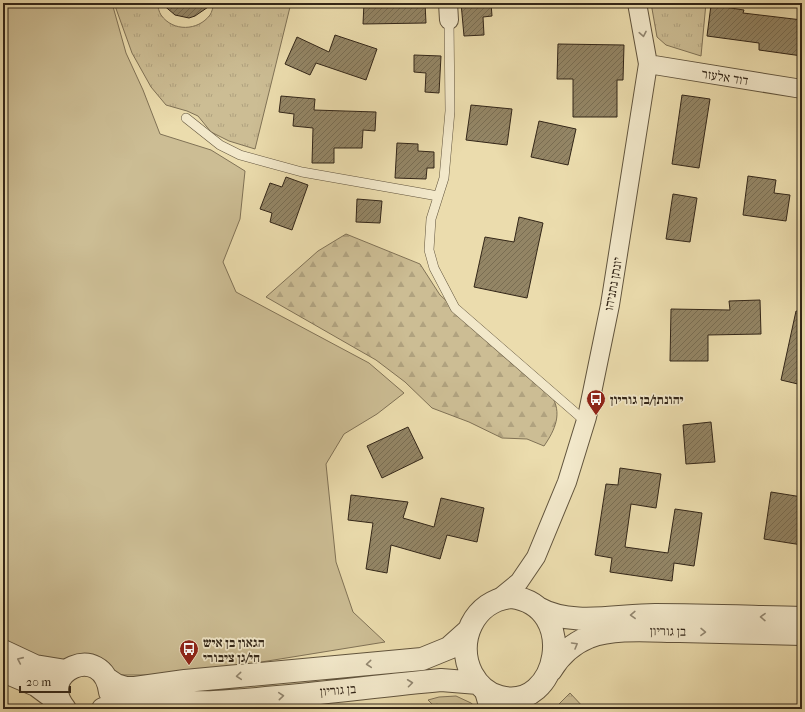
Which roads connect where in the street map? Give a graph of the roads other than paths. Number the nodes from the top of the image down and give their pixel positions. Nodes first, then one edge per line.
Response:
1 (637, 3) edge
2 (449, 11) edge
3 (648, 64) junction
4 (802, 89) edge
5 (186, 118) dead end
6 (438, 196) junction
7 (585, 421) junction
8 (536, 557) junction
9 (497, 600) junction
10 (535, 606) junction
11 (802, 618) edge
12 (468, 630) junction
13 (802, 634) edge
14 (3, 651) edge
15 (3, 671) edge
16 (66, 671) junction
17 (549, 672) junction
18 (107, 679) junction
19 (480, 685) junction
20 (511, 704) edge
21 (62, 705) edge
22 (103, 709) edge
23 (489, 709) edge

1 -> 3 street, יונתן נתניהו
2 - 6 lane
3 - 4 street, דוד אלעזר
3 - 7 street, יונתן נתניהו
5 - 6 lane
6 - 7 lane
7 - 8 street, יונתן נתניהו
8 - 9 street, יונתן נתניהו
8 - 10 street, יונתן נתניהו
9 - 10 street
9 - 12 street
11 -> 10 street, בן גוריון
10 - 17 street
12 -> 18 street, בן גוריון
12 - 19 street
17 -> 13 street, בן גוריון
16 -> 14 street
15 - 21 street
16 - 18 street, בן גוריון
16 - 21 street
17 - 20 street
18 - 22 street
19 - 20 street
22 -> 19 street, בן גוריון
19 - 23 street

